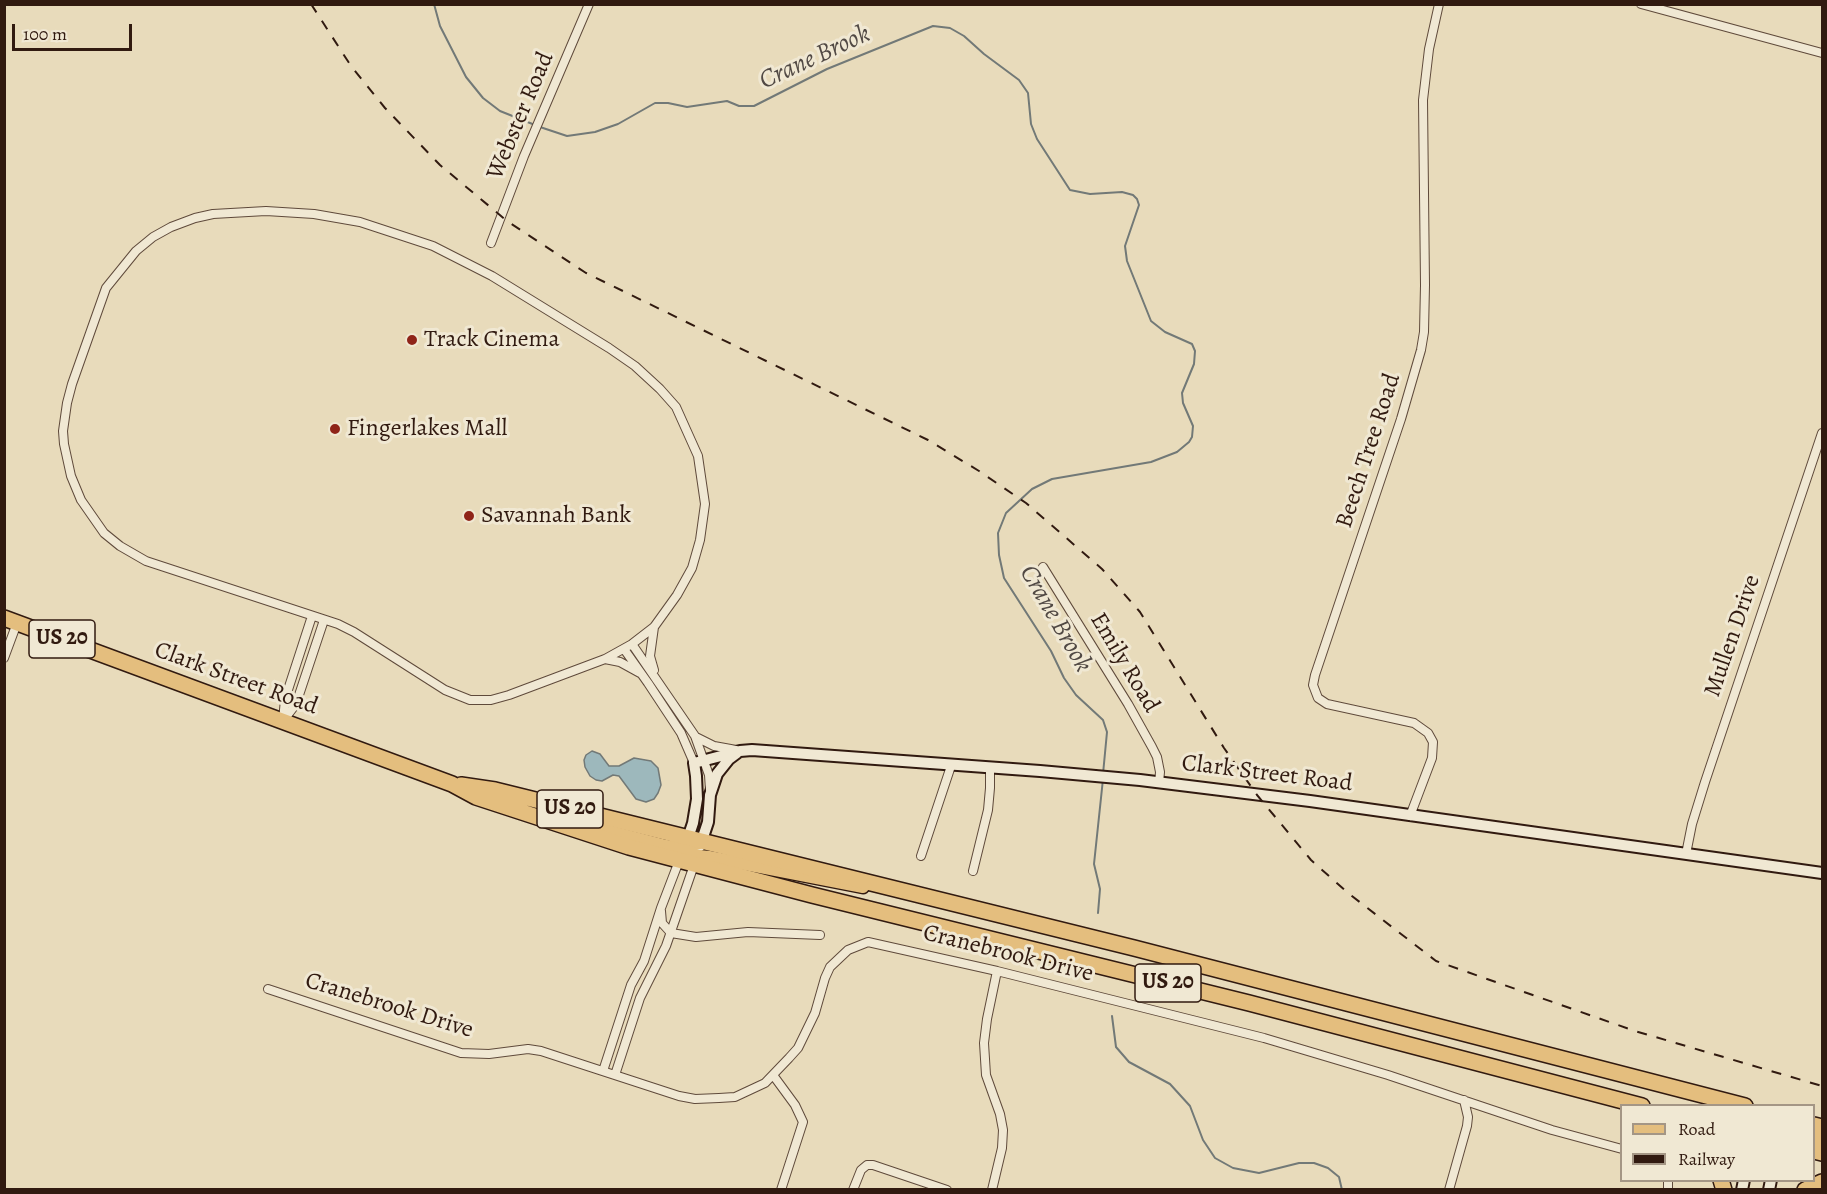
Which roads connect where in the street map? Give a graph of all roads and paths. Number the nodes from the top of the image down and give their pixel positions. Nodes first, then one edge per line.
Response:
1 (589, 4) edge
2 (1439, 4) edge
3 (1641, 4) edge
4 (1822, 53) edge
5 (491, 243) dead end
6 (1822, 433) edge
7 (1043, 567) dead end
8 (312, 616) junction
9 (11, 620) edge
10 (324, 620) junction
11 (654, 627) junction
12 (632, 644) junction
13 (624, 649) junction
14 (4, 658) edge
15 (605, 659) junction
16 (643, 675) junction
17 (657, 680) junction
18 (283, 721) junction
19 (695, 736) junction
20 (740, 751) junction
21 (699, 761) junction
22 (951, 766) junction
23 (990, 768) junction
24 (1160, 783) junction
25 (452, 784) junction
26 (710, 795) junction
27 (1410, 816) junction
28 (691, 852) junction
29 (1686, 854) junction
30 (921, 856) dead end
31 (973, 871) dead end
32 (1822, 873) edge
33 (661, 908) junction
34 (671, 933) junction
35 (820, 935) dead end
36 (997, 971) junction
37 (268, 988) dead end
38 (603, 1071) junction
39 (615, 1075) junction
40 (773, 1075) junction
41 (1464, 1100) junction
42 (1633, 1104) edge
43 (1737, 1104) edge
44 (1620, 1148) edge
45 (1822, 1182) edge
46 (781, 1190) edge
47 (853, 1190) edge
48 (947, 1190) edge
49 (992, 1190) edge
50 (1449, 1190) edge
51 (1805, 1190) edge

1 - 5 street, Webster Road
2 - 27 street, Beech Tree Road
3 - 4 street
6 - 29 street, Mullen Drive
7 - 24 street, Emily Road
8 - 10 street
8 - 11 street
8 - 18 street
9 - 14 street
9 - 18 highway, Clark Street Road / US 20
10 - 15 street
10 - 18 street
11 - 12 street
11 - 17 street
12 - 13 street
12 - 17 street
13 - 15 street
13 - 16 street
15 - 16 street
16 - 21 street
17 - 19 street
18 - 25 highway, Clark Street Road / US 20
19 - 20 street
19 - 21 street
20 - 21 street, Clark Street Road
20 - 22 street, Clark Street Road
20 - 26 street
21 - 26 street
21 - 28 street
22 - 23 street, Clark Street Road
22 - 30 street
23 - 24 street, Clark Street Road
23 - 31 street
24 - 27 street, Clark Street Road
25 - 28 highway, Clark Street Road / US 20
25 - 28 highway, Clark Street Road / US 20
26 - 28 street
27 - 29 street, Clark Street Road
28 - 33 street
28 - 34 street
28 - 42 highway, Clark Street Road / US 20
28 - 43 highway, US 20
29 - 32 street, Clark Street Road
33 - 34 street
33 - 38 street
34 - 35 street
34 - 39 street
36 - 40 street, Cranebrook Drive
36 - 41 street, Cranebrook Drive
36 - 49 street
37 - 38 street, Cranebrook Drive
38 - 39 street, Cranebrook Drive
39 - 40 street, Cranebrook Drive
40 - 46 street
41 - 44 street, Cranebrook Drive
41 - 50 street
45 - 51 highway
47 - 48 street

